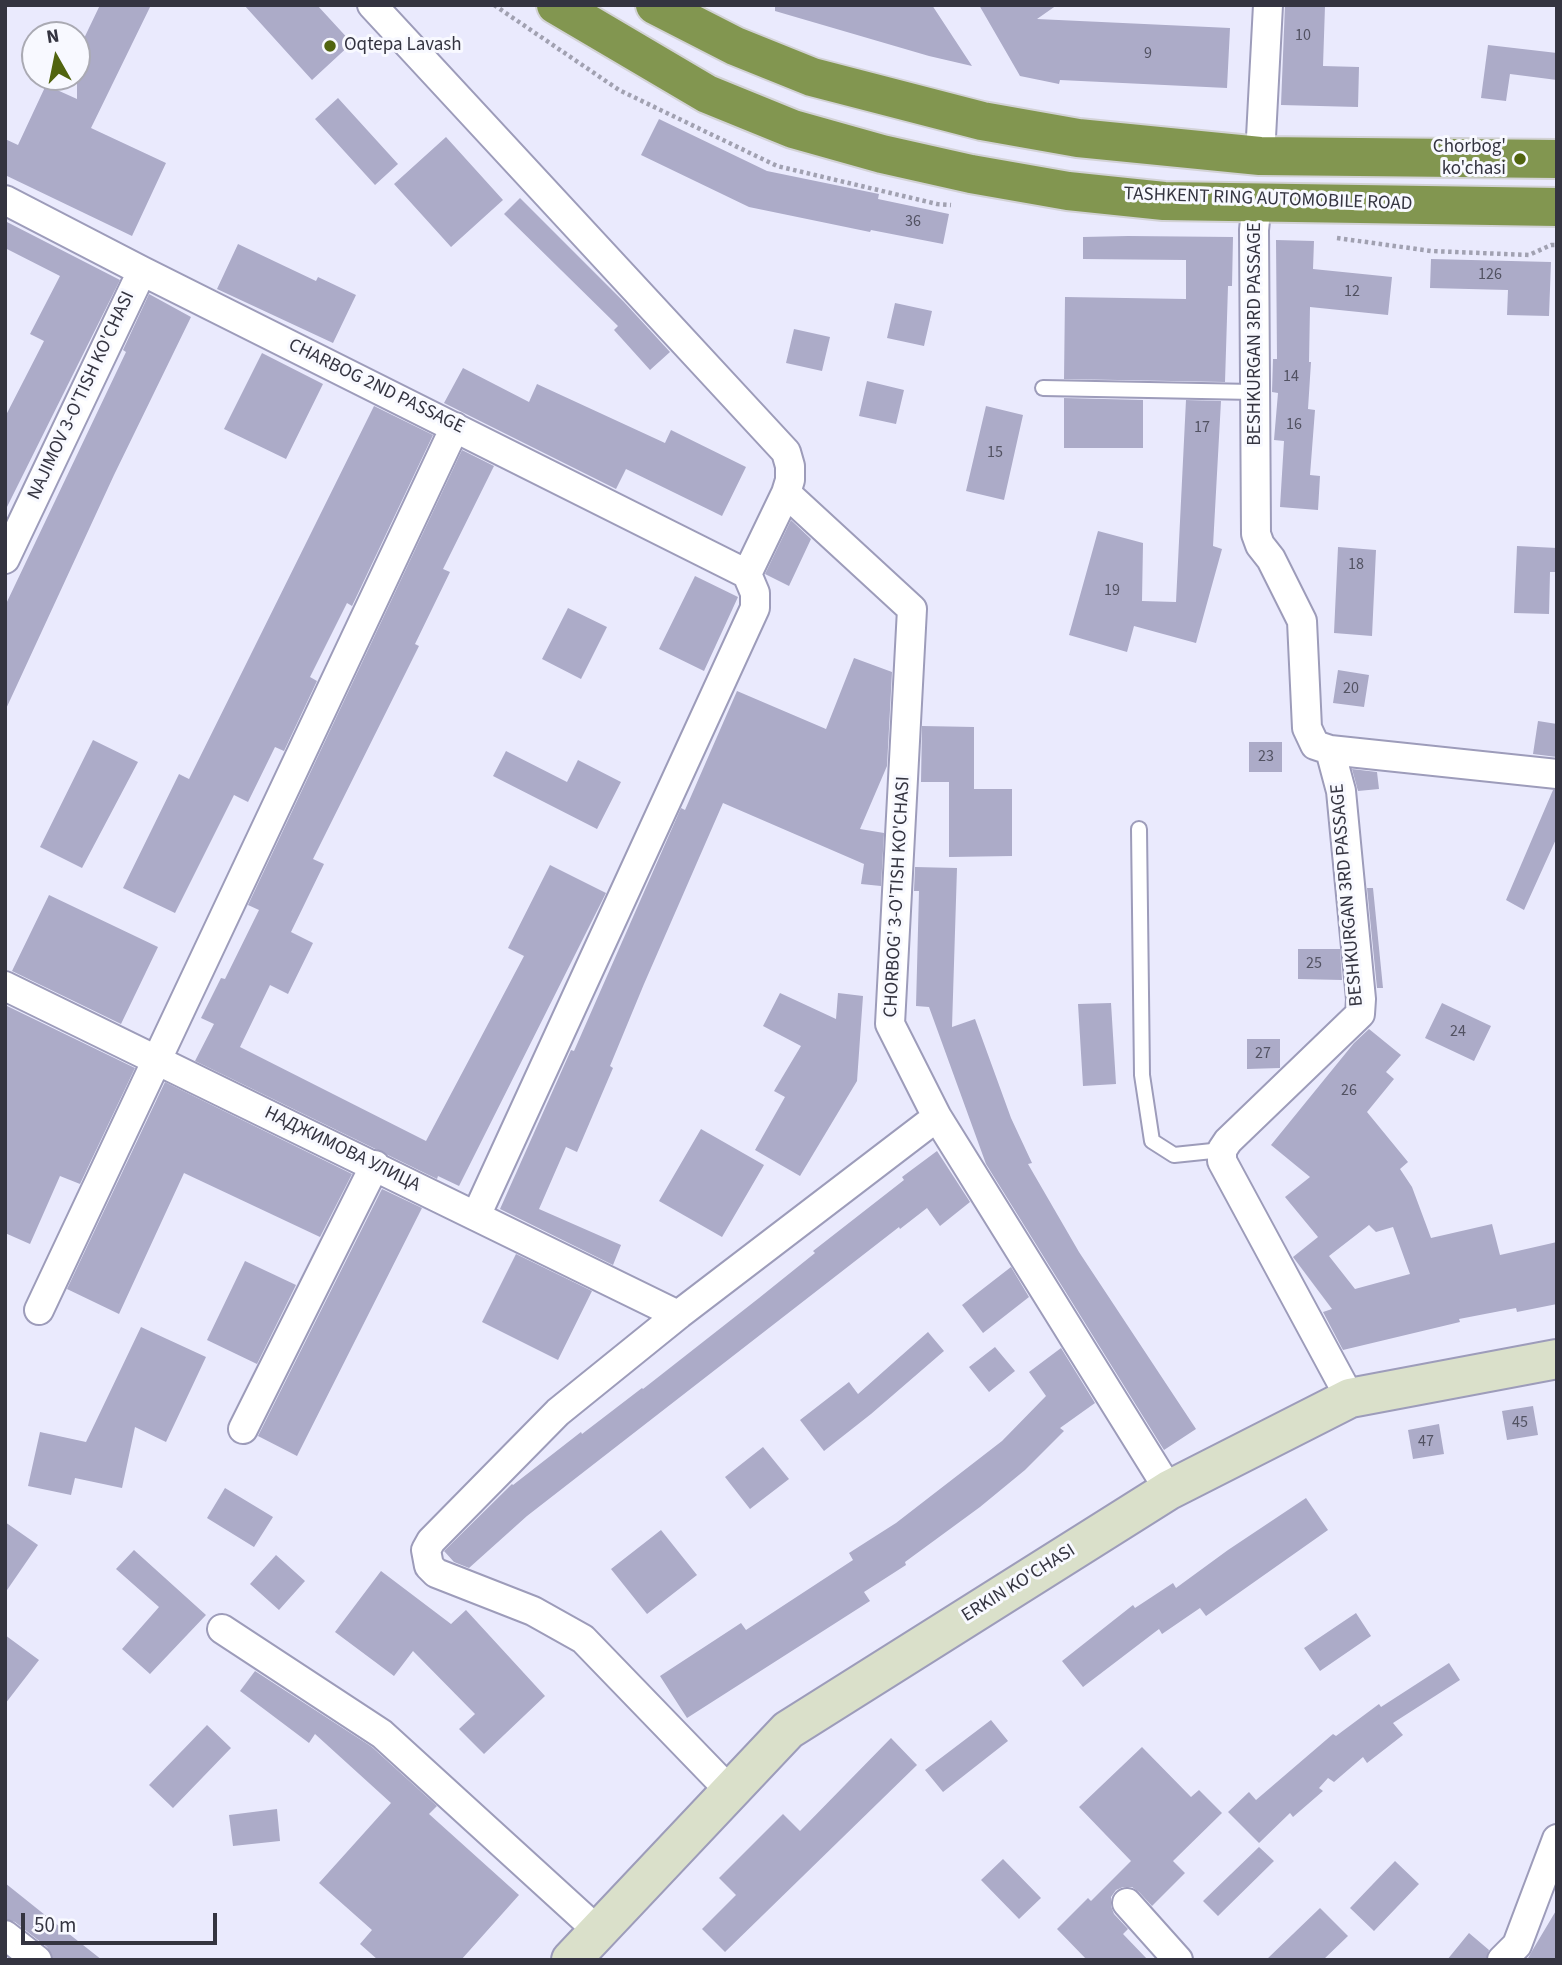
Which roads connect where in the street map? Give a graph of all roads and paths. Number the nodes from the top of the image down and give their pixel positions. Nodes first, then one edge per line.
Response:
1 (372, 5) edge
2 (556, 5) edge
3 (655, 5) edge
4 (1268, 5) edge
5 (1260, 156) junction
6 (1557, 159) edge
7 (5, 200) edge
8 (1257, 201) junction
9 (1557, 207) edge
10 (142, 271) junction
11 (1043, 388) dead end
12 (1254, 392) junction
13 (455, 426) junction
14 (786, 493) junction
15 (5, 559) edge
16 (747, 574) junction
17 (1330, 750) junction
18 (1557, 774) edge
19 (1139, 828) dead end
20 (5, 986) edge
21 (156, 1058) junction
22 (937, 1117) junction
23 (1222, 1150) junction
24 (375, 1165) junction
25 (477, 1216) junction
26 (39, 1310) dead end
27 (678, 1315) junction
28 (1557, 1359) edge
29 (1350, 1398) junction
30 (243, 1429) dead end
31 (1169, 1490) junction
32 (222, 1629) dead end
33 (730, 1791) junction
34 (1557, 1839) edge
35 (1127, 1903) dead end
36 (598, 1931) junction
37 (5, 1935) edge
38 (37, 1960) edge
39 (571, 1960) edge
40 (1178, 1960) edge
41 (1502, 1960) edge

1 - 14 street
2 - 8 highway, TASHKENT RING AUTOMOBILE ROAD
3 - 5 highway
4 - 5 street
5 - 6 highway
7 - 10 street, CHARBOG 2ND PASSAGE
8 - 9 highway, TASHKENT RING AUTOMOBILE ROAD
8 - 12 street, BESHKURGAN 3RD PASSAGE
10 - 13 street, CHARBOG 2ND PASSAGE
10 - 15 street, NAJIMOV 3-O'TISH KO'CHASI
11 - 12 lane
12 - 17 street, BESHKURGAN 3RD PASSAGE
13 - 16 street, CHARBOG 2ND PASSAGE
13 - 21 street
14 - 16 street
14 - 22 street, CHORBOG' 3-O'TISH KO'CHASI
16 - 25 street
17 - 18 street
17 - 23 street, BESHKURGAN 3RD PASSAGE
19 - 23 lane
20 - 21 street, НАДЖИМОВА УЛИЦА
21 - 24 street, НАДЖИМОВА УЛИЦА
21 - 26 street
22 - 27 street
22 - 31 street, CHORBOG' 3-O'TISH KO'CHASI
23 - 29 street
24 - 25 street, НАДЖИМОВА УЛИЦА
24 - 30 street
25 - 27 street, НАДЖИМОВА УЛИЦА
27 - 33 street
28 - 29 main road, ERKIN KO'CHASI
29 - 31 main road, ERKIN KO'CHASI
31 - 33 main road, ERKIN KO'CHASI
32 - 36 street
33 - 36 main road, ERKIN KO'CHASI
34 - 41 street
35 - 40 street
36 - 39 main road, ERKIN KO'CHASI
37 - 38 street

